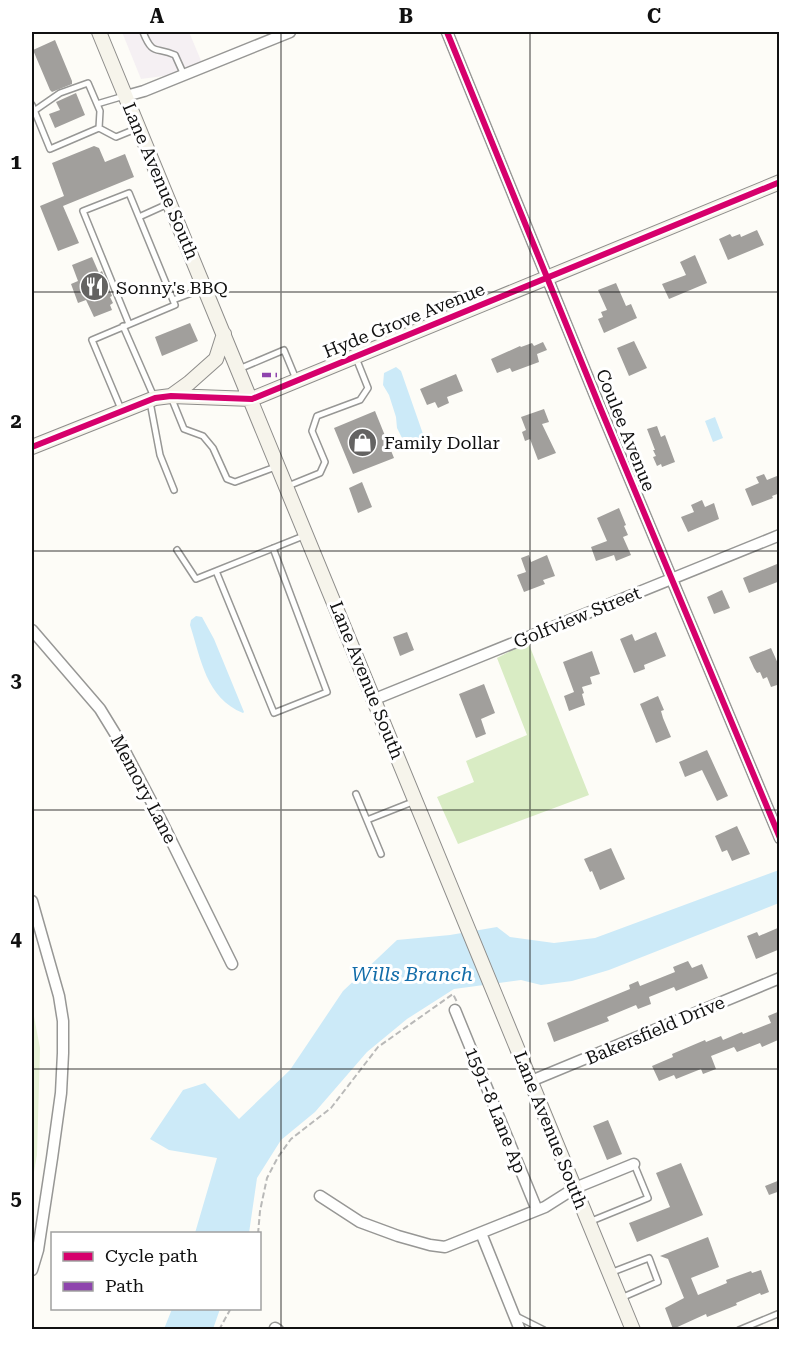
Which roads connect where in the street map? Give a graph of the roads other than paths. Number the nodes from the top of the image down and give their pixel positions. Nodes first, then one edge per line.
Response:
1 (99, 32) edge
2 (143, 32) edge
3 (290, 32) edge
4 (447, 32) edge
5 (184, 75) junction
6 (126, 96) junction
7 (97, 104) junction
8 (33, 108) edge
9 (140, 128) junction
10 (99, 129) junction
11 (780, 182) edge
12 (171, 203) junction
13 (139, 218) junction
14 (548, 277) junction
15 (206, 288) junction
16 (173, 300) junction
17 (126, 325) junction
18 (224, 334) junction
19 (355, 357) junction
20 (239, 369) junction
21 (297, 381) junction
22 (171, 396) junction
23 (152, 399) junction
24 (252, 399) junction
25 (122, 410) junction
26 (32, 447) edge
27 (279, 465) junction
28 (288, 486) junction
29 (174, 490) dead end
30 (308, 535) junction
31 (780, 535) edge
32 (273, 548) junction
33 (177, 550) dead end
34 (216, 571) junction
35 (671, 579) junction
36 (32, 630) edge
37 (375, 699) junction
38 (356, 794) dead end
39 (416, 800) junction
40 (367, 820) junction
41 (780, 838) edge
42 (381, 854) dead end
43 (32, 901) edge
44 (232, 964) dead end
45 (780, 978) edge
46 (455, 1010) road end
47 (531, 1081) junction
48 (634, 1164) joint
49 (575, 1188) junction
50 (320, 1196) dead end
51 (537, 1210) junction
52 (588, 1222) junction
53 (481, 1233) junction
54 (32, 1270) edge
55 (609, 1273) junction
56 (620, 1298) junction
57 (780, 1313) edge
58 (513, 1315) junction
59 (520, 1329) edge
60 (544, 1329) edge
61 (633, 1329) edge
62 (739, 1329) edge

1 - 6 main road, Lane Avenue South
2 - 5 lane
3 - 5 street
4 - 14 street, Coulee Avenue
5 - 6 street
6 - 7 lane
6 - 9 main road, Lane Avenue South
7 - 8 lane
7 - 10 lane
8 - 10 lane
9 - 10 lane
9 - 12 main road, Lane Avenue South
11 - 14 main road, Hyde Grove Avenue
12 - 13 lane
12 - 15 main road, Lane Avenue South
13 - 16 lane
13 - 17 lane
14 - 19 main road, Hyde Grove Avenue
14 - 35 street, Coulee Avenue
15 - 16 lane
15 - 18 main road, Lane Avenue South
16 - 17 lane
17 - 23 lane
17 - 25 lane
18 - 20 main road, Lane Avenue South
18 - 22 main road
19 - 21 main road, Hyde Grove Avenue
19 - 28 lane
20 - 21 lane
20 - 24 main road, Lane Avenue South
21 - 24 main road, Hyde Grove Avenue
22 - 23 main road, Hyde Grove Avenue
22 - 24 main road, Hyde Grove Avenue
22 - 27 lane
23 - 25 main road, Hyde Grove Avenue
23 - 29 lane
24 - 27 main road, Lane Avenue South
25 - 26 main road, Hyde Grove Avenue
27 - 28 main road, Lane Avenue South
28 - 30 main road, Lane Avenue South
30 - 32 lane
30 - 37 main road, Lane Avenue South
31 - 35 street, Golfview Street
32 - 34 lane
32 - 34 lane
33 - 34 lane
35 - 37 street, Golfview Street
35 - 41 street, Coulee Avenue
36 - 44 street, Memory Lane
37 - 39 main road, Lane Avenue South
38 - 40 lane
39 - 40 lane
39 - 47 main road, Lane Avenue South
40 - 42 lane
43 - 54 street
45 - 47 street, Bakersfield Drive
46 - 51 street, 1591-8 Lane Ap
47 - 49 main road, Lane Avenue South
48 - 49 street
48 - 52 lane
49 - 51 street
49 - 52 main road, Lane Avenue South
50 - 53 street
51 - 53 street
52 - 55 main road, Lane Avenue South
53 - 58 street
55 - 56 main road, Lane Avenue South
55 - 56 lane
56 - 61 main road, Lane Avenue South
57 - 62 lane
58 - 59 street
58 - 60 lane

